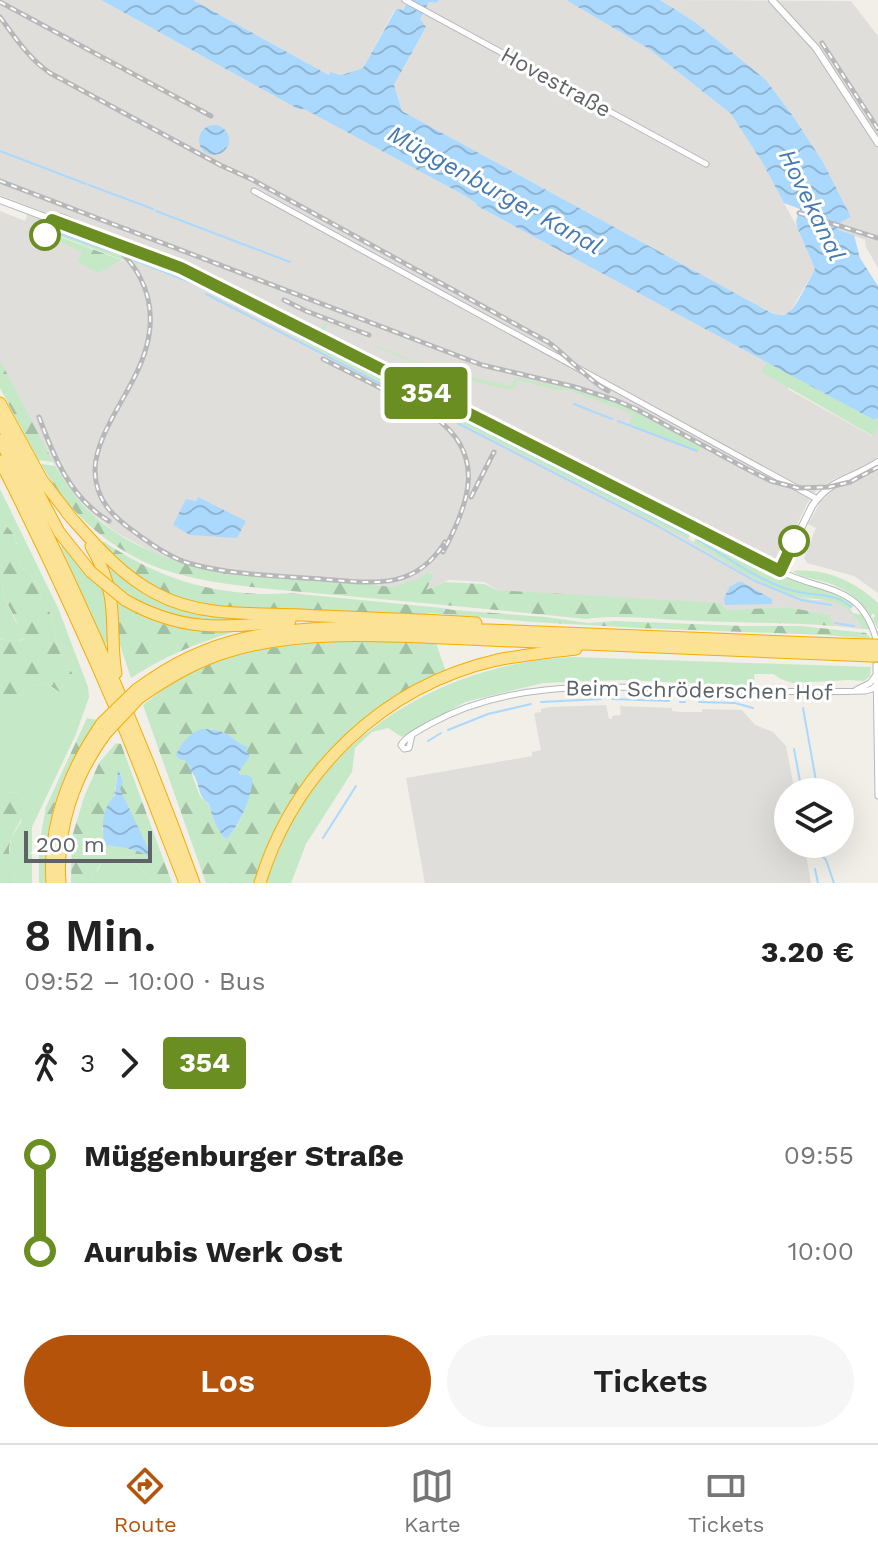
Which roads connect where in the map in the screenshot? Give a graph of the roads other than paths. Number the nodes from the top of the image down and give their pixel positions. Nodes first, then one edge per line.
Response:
1 (406, 0) edge
2 (772, 0) edge
3 (878, 143) edge
4 (706, 164) dead end
5 (254, 191) dead end
6 (0, 200) edge
7 (0, 403) edge
8 (0, 421) edge
9 (0, 440) edge
10 (0, 461) edge
11 (878, 462) edge
12 (817, 499) junction
13 (67, 513) junction
14 (780, 571) junction
15 (335, 617) junction
16 (577, 633) junction
17 (608, 646) junction
18 (875, 651) edge
19 (876, 674) edge
20 (876, 685) edge
21 (851, 692) junction
22 (120, 693) junction
23 (138, 694) junction
24 (104, 728) junction
25 (412, 735) dead end
26 (878, 796) edge
27 (52, 883) edge
28 (60, 883) edge
29 (183, 883) edge
30 (194, 883) edge
31 (260, 883) edge

1 - 4 street, Hovestraße
2 - 3 street
5 - 12 street
6 - 14 street
7 - 13 highway
8 - 15 highway, bridge
9 - 22 highway
10 - 29 highway
11 - 12 street
12 - 14 street
13 - 15 highway
13 - 22 highway
14 - 18 street
15 - 16 highway
16 - 18 highway
16 - 23 highway
17 - 18 highway
17 - 23 highway
17 - 31 highway
18 - 19 street
19 - 20 street
19 - 21 street, Beim Schröderschen Hof
20 - 21 street, Beim Schröderschen Hof
20 - 26 street
21 - 25 street, Beim Schröderschen Hof
22 - 30 highway
23 - 24 highway, bridge
24 - 27 highway
24 - 28 highway

